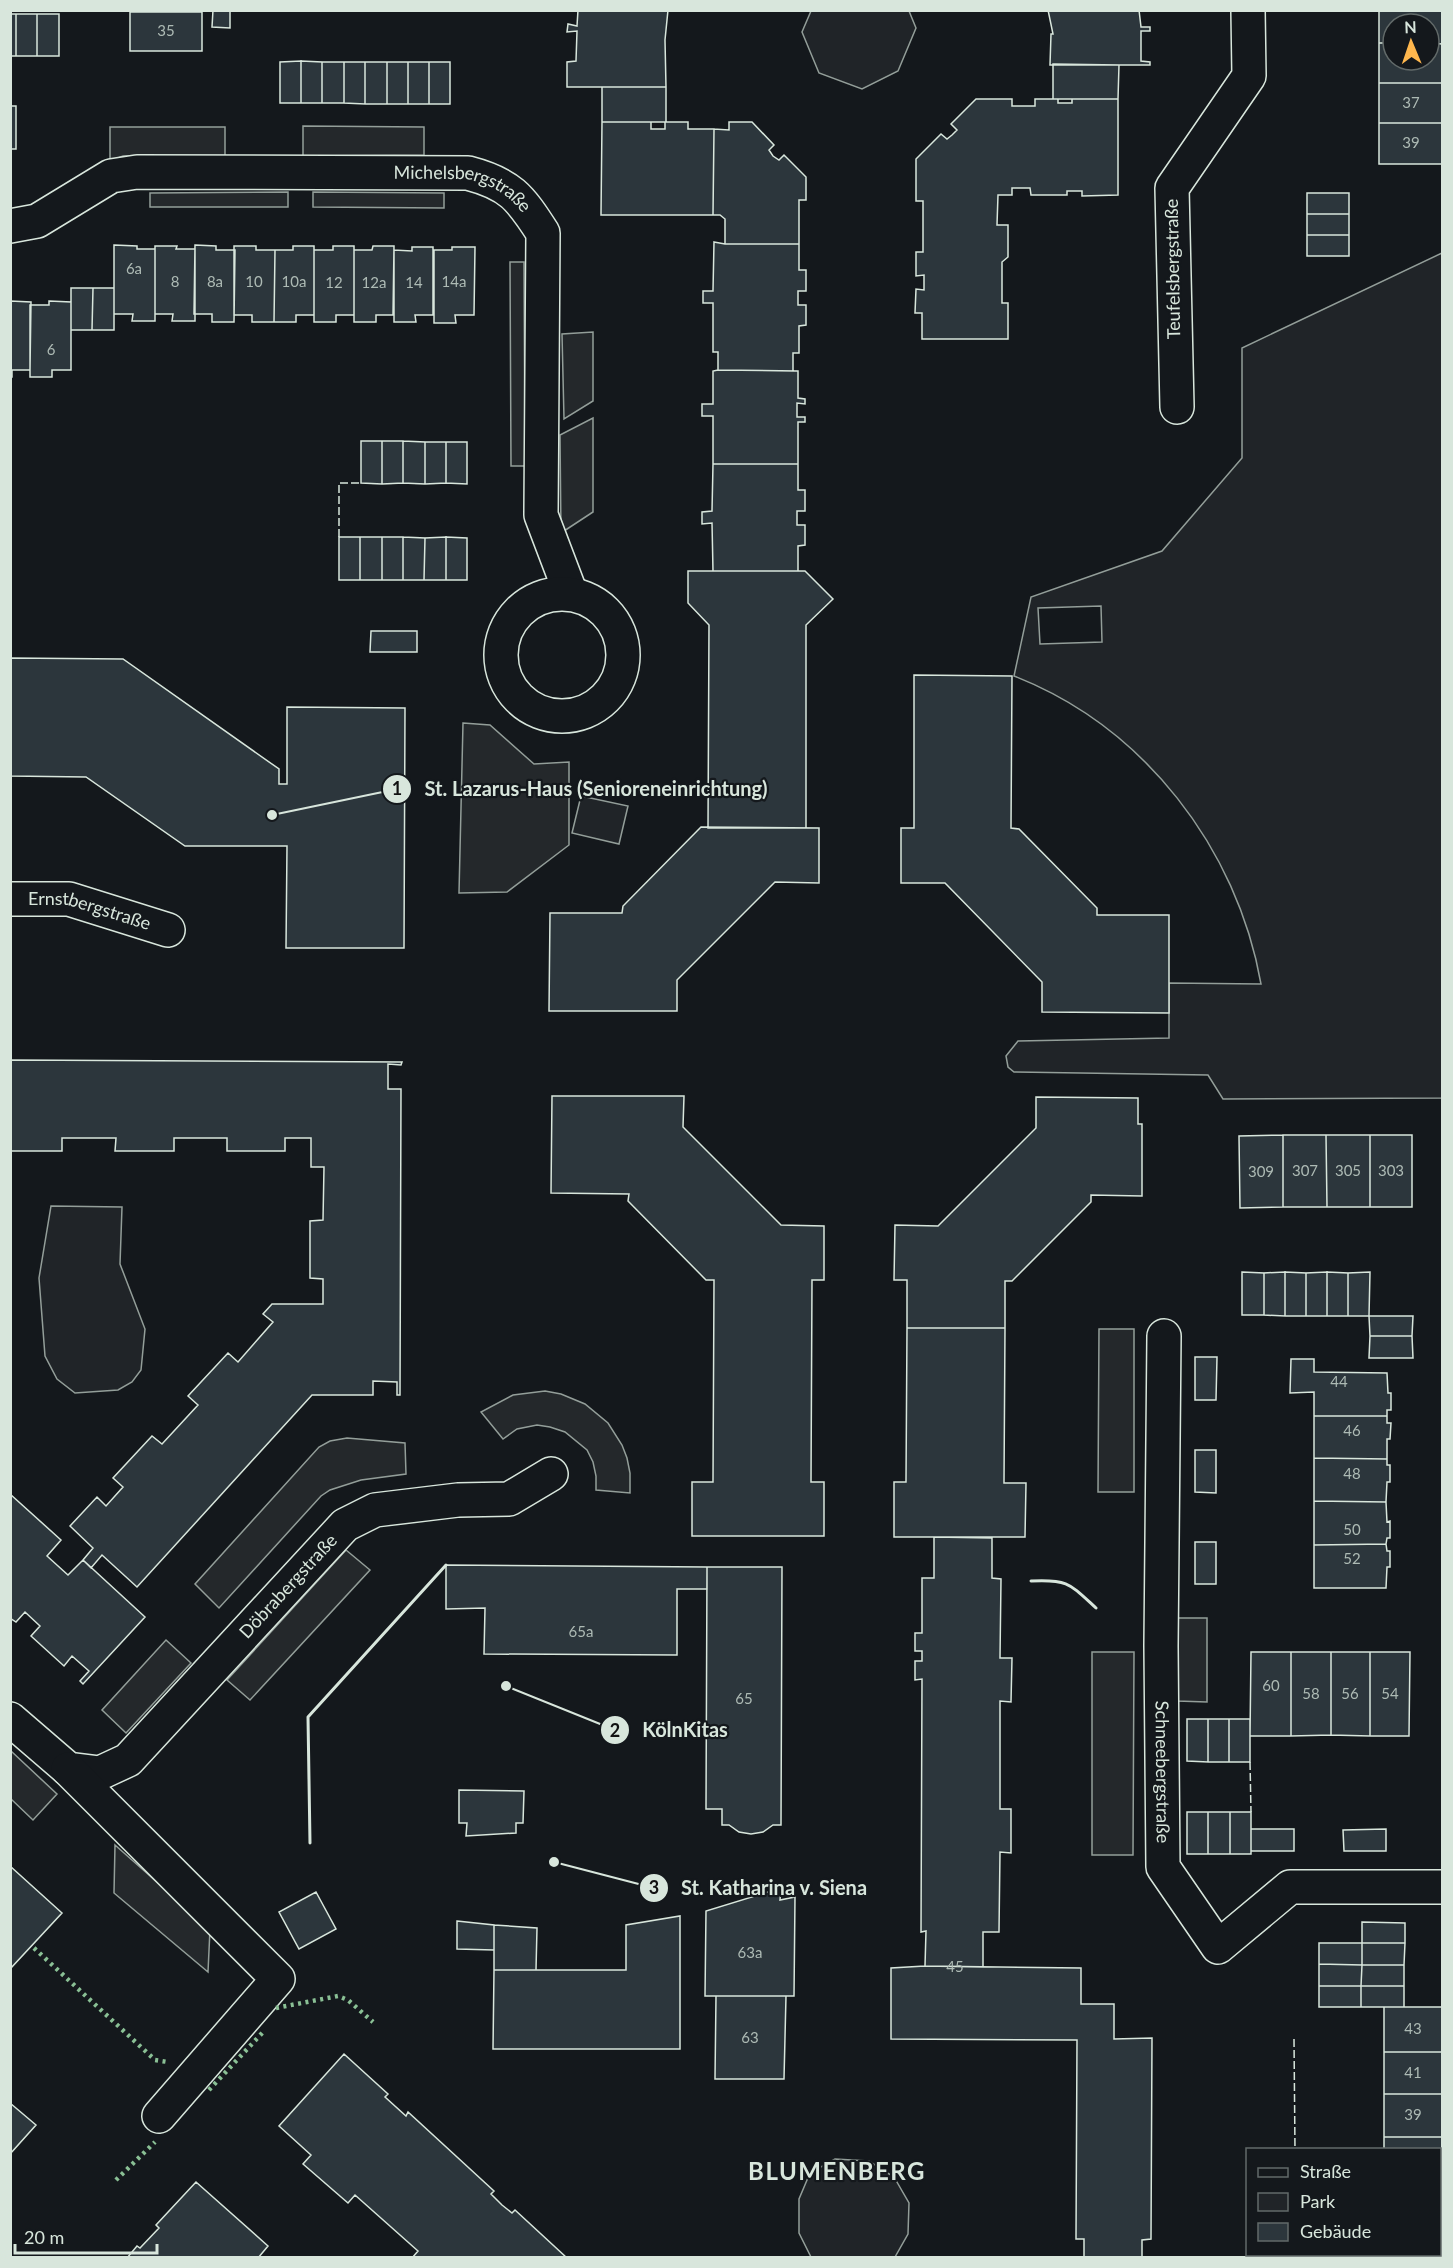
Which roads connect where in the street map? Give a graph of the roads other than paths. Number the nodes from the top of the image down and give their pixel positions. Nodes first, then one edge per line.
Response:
1 (1248, 10) edge
2 (10, 226) edge
3 (1177, 407) dead end
4 (571, 594) dead end
5 (10, 899) edge
6 (168, 930) dead end
7 (1164, 1336) dead end
8 (551, 1474) dead end
9 (10, 1719) edge
10 (68, 1769) junction
11 (1443, 1887) edge
12 (159, 2116) dead end

1 - 3 street, Teufelsbergstraße
2 - 4 street, Michelsbergstraße
5 - 6 street, Ernstbergstraße
7 - 11 street, Schneebergstraße
8 - 10 street, Döbrabergstraße
9 - 10 street
10 - 12 street

